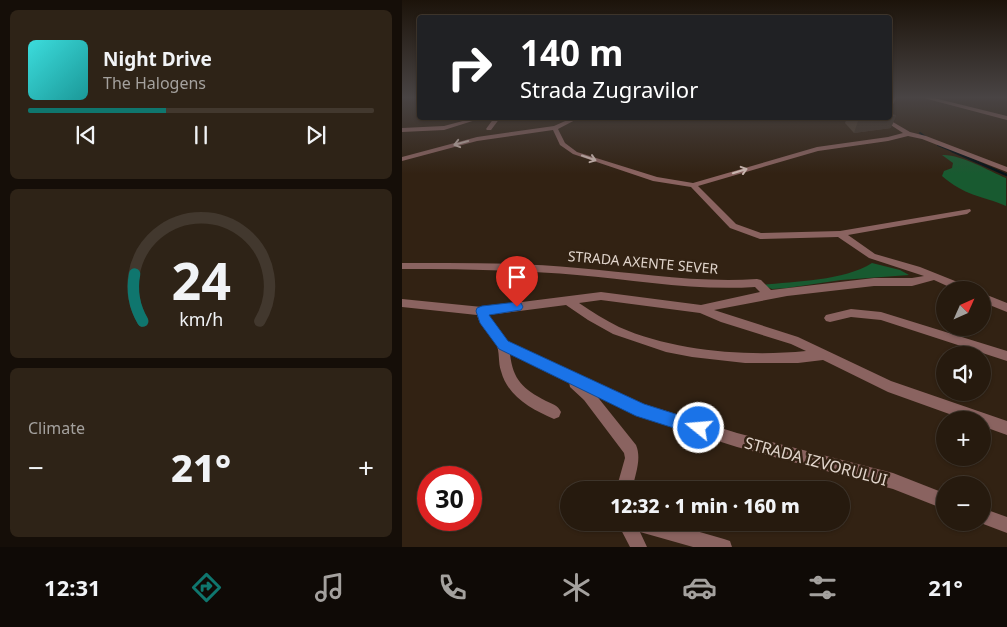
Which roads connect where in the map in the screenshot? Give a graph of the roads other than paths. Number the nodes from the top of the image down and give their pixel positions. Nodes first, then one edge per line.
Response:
1 (441, 123) edge
2 (460, 123) edge
3 (494, 123) edge
4 (566, 123) edge
5 (890, 123) edge
6 (438, 128) junction
7 (555, 128) junction
8 (489, 129) dead end
9 (402, 130) edge
10 (908, 134) junction
11 (402, 159) edge
12 (1006, 170) edge
13 (693, 185) junction
14 (967, 211) dead end
15 (840, 234) junction
16 (402, 266) edge
17 (934, 276) junction
18 (945, 281) edge
19 (770, 295) junction
20 (569, 301) junction
21 (991, 301) edge
22 (402, 303) edge
23 (1006, 308) edge
24 (701, 309) junction
25 (482, 311) junction
26 (830, 318) dead end
27 (503, 345) junction
28 (823, 355) junction
29 (1006, 356) edge
30 (569, 377) junction
31 (554, 412) dead end
32 (1006, 428) edge
33 (626, 481) edge
34 (936, 498) edge
35 (991, 519) edge
36 (1006, 525) edge
37 (630, 531) edge
38 (666, 531) edge
39 (639, 547) edge
40 (724, 547) edge

1 - 6 street
2 - 6 street
3 - 8 street
4 - 7 street
5 - 10 street
6 - 9 street
7 -> 11 street
7 -> 13 street
10 - 12 street
13 -> 10 street
13 - 15 street
14 - 15 street
15 - 17 street
16 - 19 street, STRADA AXENTE SEVER
17 - 18 street
17 - 19 street
19 - 24 street
20 - 24 street
20 - 25 street
20 - 28 street
21 - 23 street
22 - 25 street
24 - 28 street
25 - 27 street, STRADA IZVORULUI
26 - 29 street
27 - 30 street, STRADA IZVORULUI
27 - 31 street
28 - 32 street
30 - 33 street
30 - 34 street, STRADA IZVORULUI
35 - 36 street
37 - 39 street
38 - 40 street

